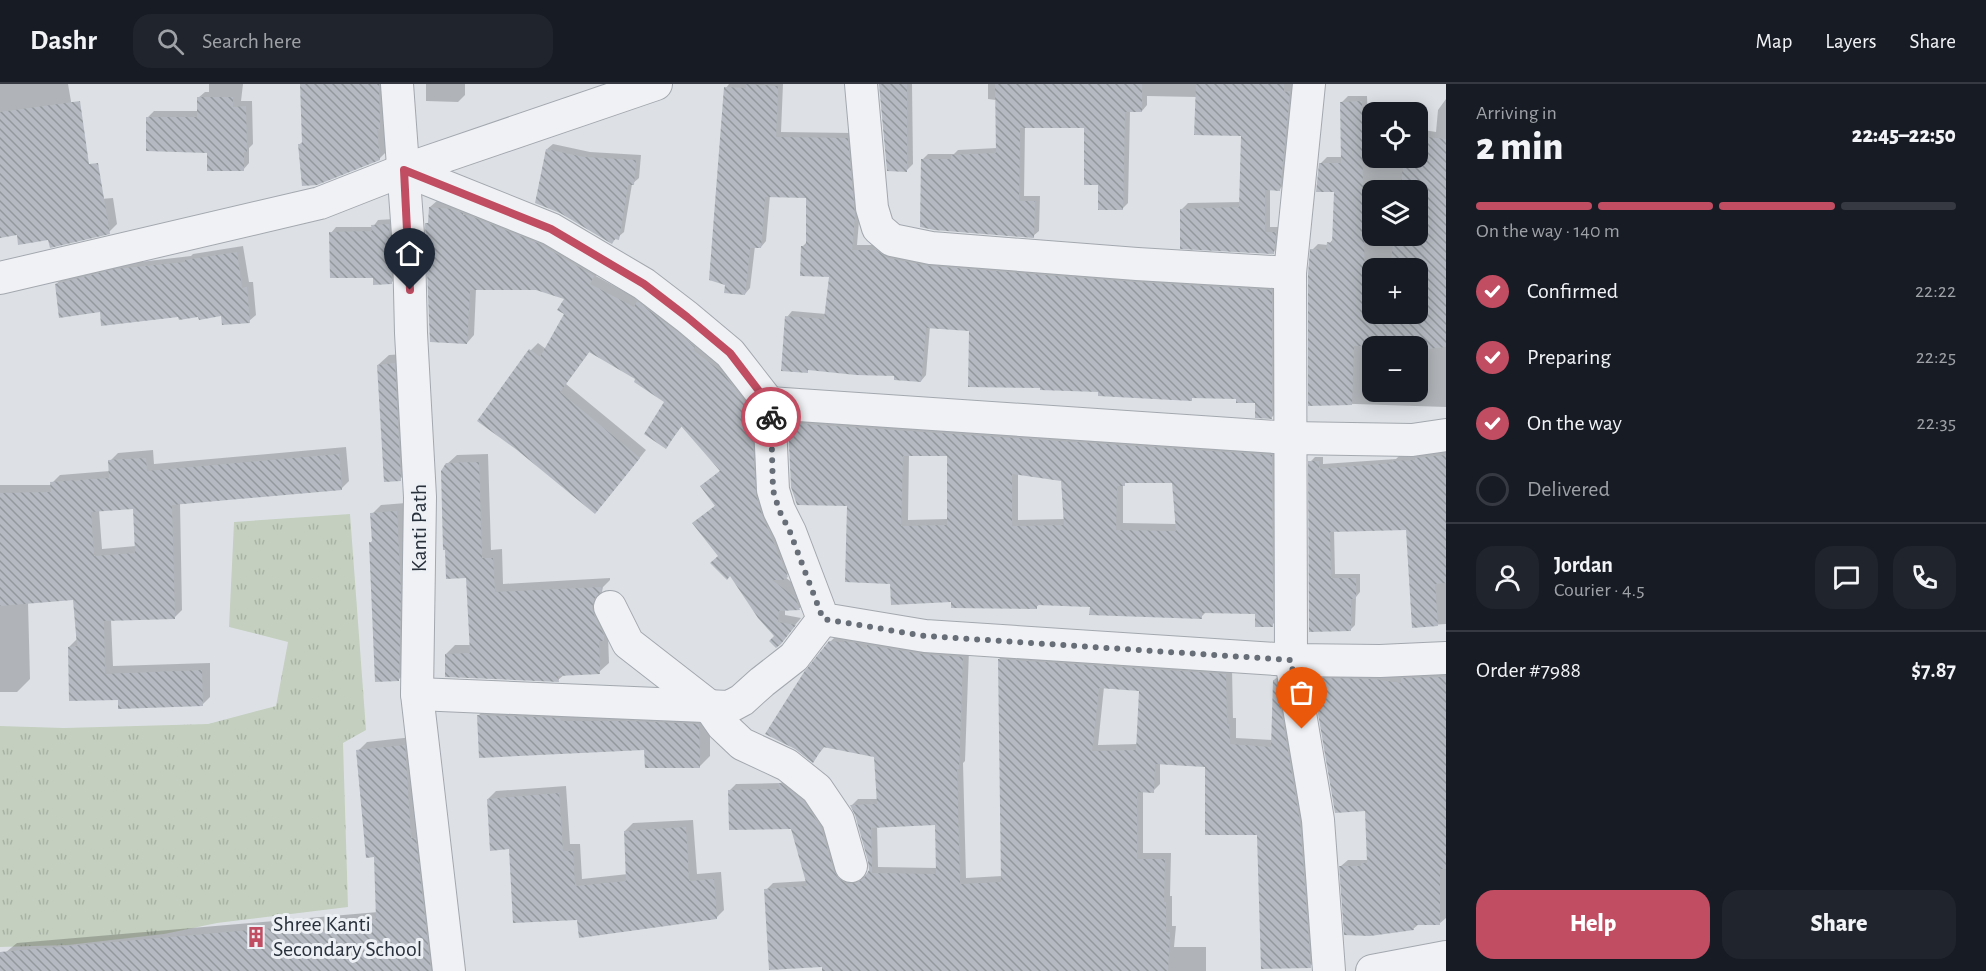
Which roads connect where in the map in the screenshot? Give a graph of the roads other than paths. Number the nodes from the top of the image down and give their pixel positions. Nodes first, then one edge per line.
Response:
1 (397, 84) edge
2 (656, 84) edge
3 (861, 84) edge
4 (1309, 84) edge
5 (404, 170) junction
6 (1290, 273) junction
7 (0, 278) edge
8 (769, 404) junction
9 (1446, 435) edge
10 (1290, 438) junction
11 (610, 607) dead end
12 (823, 619) junction
13 (1446, 658) edge
14 (1291, 660) junction
15 (417, 694) junction
16 (709, 706) junction
17 (851, 866) dead end
18 (1446, 957) edge
19 (449, 971) edge
20 (1329, 971) edge
21 (1372, 971) edge

1 - 5 street, Kanti Path
2 - 5 street
3 - 6 street
4 - 6 street
5 - 7 street
5 - 8 street
5 - 15 street, Kanti Path
6 - 10 street
8 - 10 street
8 - 12 street
9 - 10 street
10 - 14 street
11 - 16 street
12 - 14 street
12 - 16 street
13 - 14 street
14 - 20 street
15 - 16 street
15 - 19 street, Kanti Path
16 - 17 street
18 - 21 street

